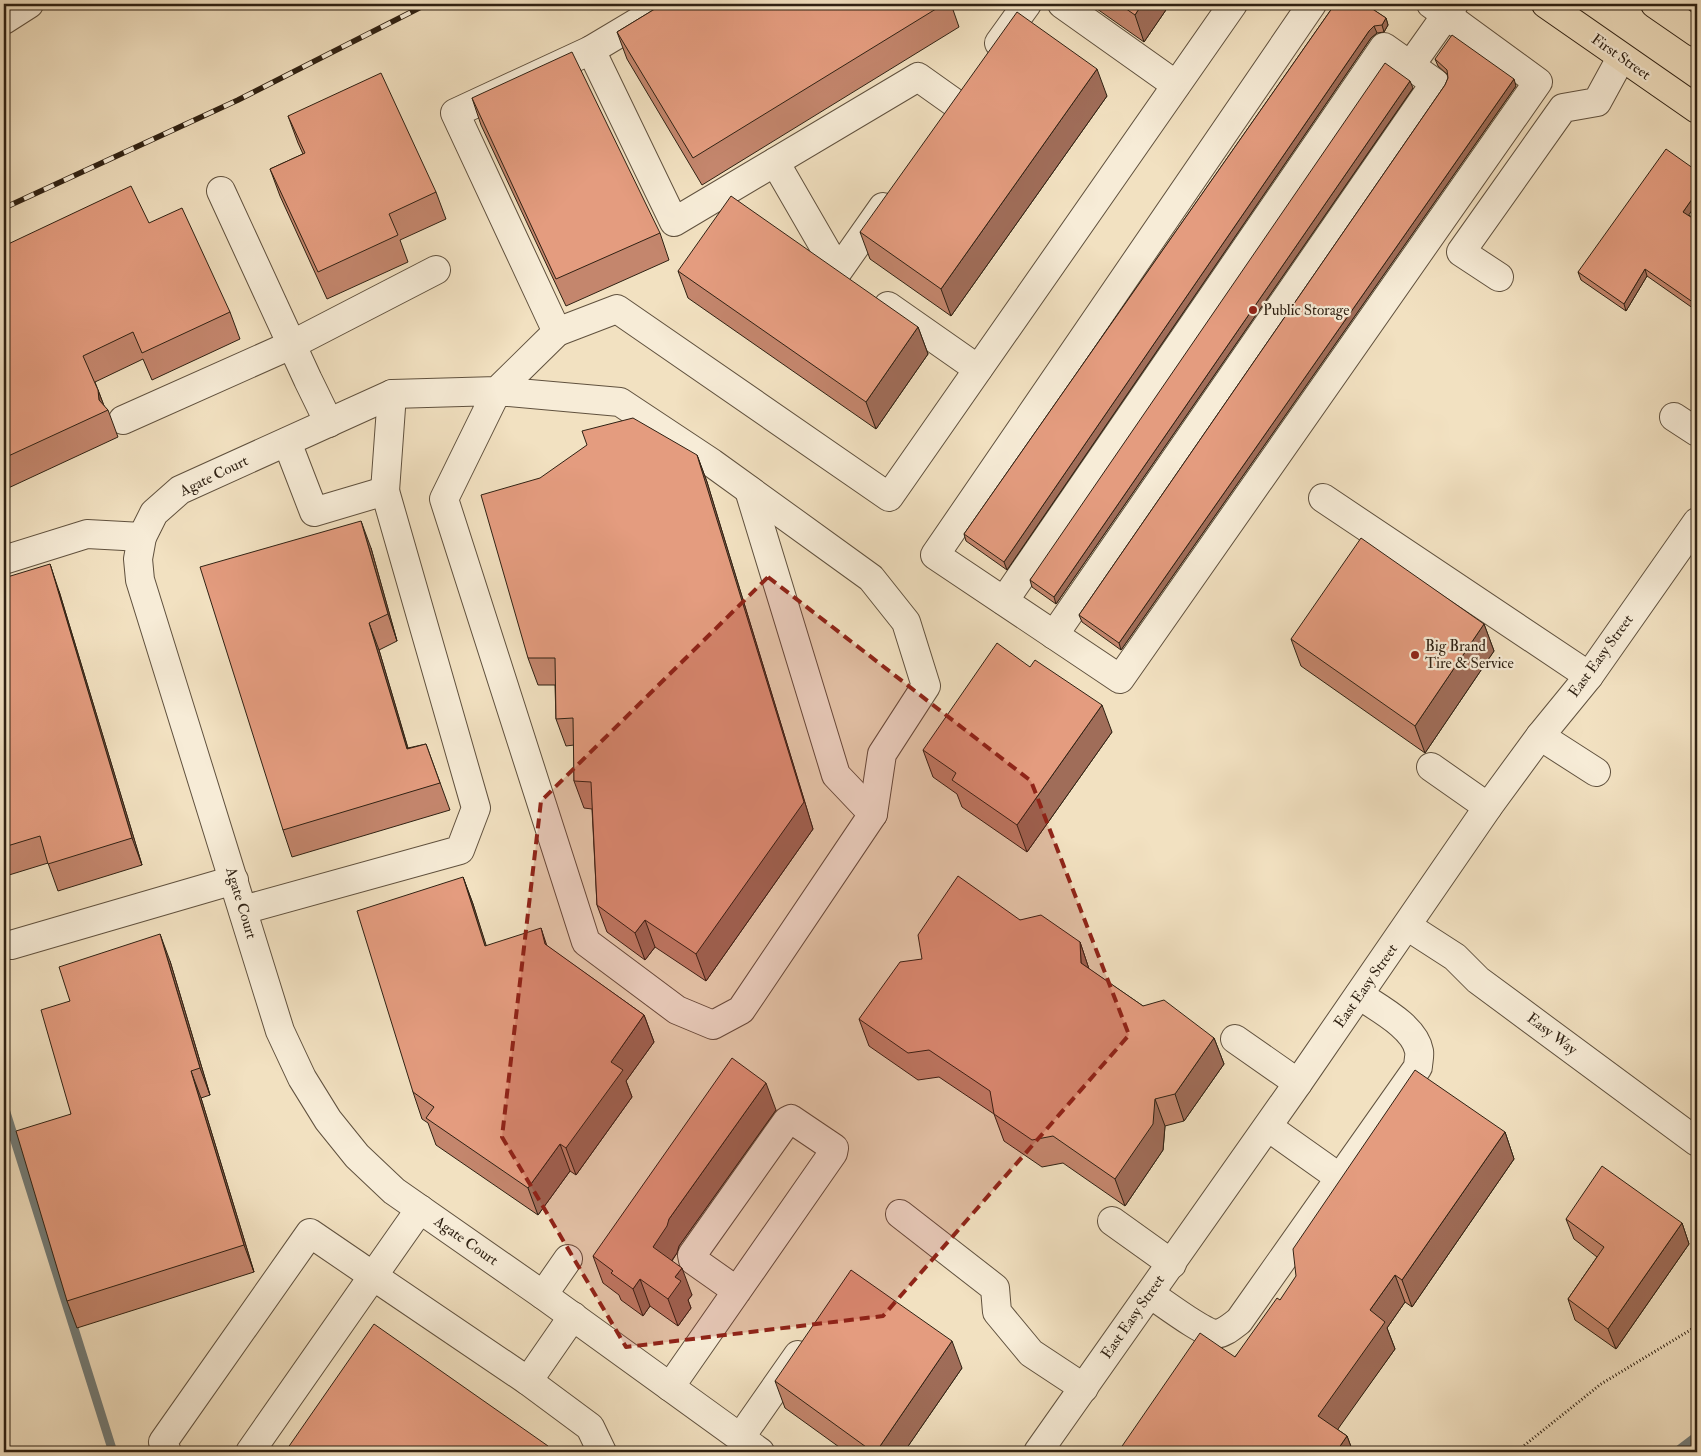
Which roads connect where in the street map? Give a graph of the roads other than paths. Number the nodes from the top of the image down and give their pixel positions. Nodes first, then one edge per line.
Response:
1 (29, 4) edge
2 (668, 4) edge
3 (1027, 4) edge
4 (1062, 4) edge
5 (1233, 4) edge
6 (1312, 4) edge
7 (1546, 4) edge
8 (1655, 4) edge
9 (1444, 7) edge
10 (4, 20) edge
11 (1697, 33) edge
12 (591, 50) junction
13 (1621, 58) junction
14 (1410, 66) junction
15 (1176, 85) junction
16 (956, 104) junction
17 (1697, 110) edge
18 (939, 128) edge
19 (775, 162) junction
20 (900, 184) edge
21 (221, 191) dead end
22 (725, 192) junction
23 (749, 209) edge
24 (790, 237) edge
25 (436, 270) dead end
26 (838, 271) junction
27 (1499, 276) dead end
28 (557, 332) junction
29 (291, 345) junction
30 (978, 370) junction
31 (497, 391) junction
32 (392, 394) junction
33 (1674, 417) dead end
34 (123, 420) dead end
35 (329, 423) junction
36 (1697, 432) edge
37 (287, 442) junction
38 (749, 490) junction
39 (385, 491) junction
40 (1323, 498) dead end
41 (1697, 522) edge
42 (142, 538) junction
43 (4, 560) edge
44 (1004, 601) junction
45 (1054, 635) junction
46 (1589, 676) junction
47 (1540, 736) junction
48 (1431, 767) dead end
49 (1596, 772) dead end
50 (1488, 807) junction
51 (873, 814) junction
52 (234, 880) junction
53 (243, 910) junction
54 (1407, 926) junction
55 (11, 945) dead end
56 (1359, 995) junction
57 (1234, 1039) dead end
58 (1298, 1083) junction
59 (1268, 1127) junction
60 (1697, 1142) edge
61 (1340, 1178) junction
62 (420, 1209) junction
63 (900, 1214) dead end
64 (1112, 1221) dead end
65 (568, 1259) dead end
66 (1172, 1264) junction
67 (373, 1276) junction
68 (737, 1291) junction
69 (1150, 1294) junction
70 (543, 1295) junction
71 (573, 1316) junction
72 (810, 1339) edge
73 (528, 1381) junction
74 (670, 1387) junction
75 (1084, 1388) junction
76 (750, 1445) edge
77 (167, 1452) edge
78 (250, 1452) edge
79 (602, 1452) edge
80 (1038, 1452) edge

1 - 10 street
2 - 12 street
3 - 16 street
4 - 15 street
5 - 15 street
6 - 44 street
7 - 13 main road, First Street
8 - 11 main road
9 - 14 street
9 - 45 street
12 - 22 street
12 - 28 street
13 - 17 main road, First Street
13 - 27 street
14 - 44 street
14 - 45 street
15 - 30 street
16 - 18 street
16 - 19 street
19 - 22 street
19 - 26 street
20 - 26 street
21 - 29 street
22 - 23 street
24 - 26 street
25 - 29 street
26 - 30 street
28 - 30 street
28 - 31 street
29 - 34 street
29 - 35 street
31 - 32 street, Agate Court
31 - 38 street, Agate Court
31 - 51 street
32 - 35 street, Agate Court
32 - 39 street
33 - 36 street
35 - 37 street, Agate Court
37 - 39 street
37 - 42 street, Agate Court
38 - 51 street
38 - 51 street, Agate Court
39 - 53 street
40 - 46 street
41 - 46 street, East Easy Street
42 - 43 street
42 - 52 street, Agate Court
44 - 45 street
46 - 47 street, East Easy Street
47 - 49 street
47 - 50 street, East Easy Street
48 - 50 street
50 - 54 street, East Easy Street
52 - 53 street, Agate Court
52 - 55 street
53 - 62 street, Agate Court
54 - 56 street, East Easy Street
54 - 60 street, Easy Way
56 - 58 street, East Easy Street
56 - 61 street
57 - 58 street
58 - 59 street, East Easy Street
59 - 61 street
59 - 66 street, East Easy Street
61 - 69 street
62 - 67 street
62 - 70 street, Agate Court
63 - 75 street
64 - 66 street
65 - 70 street
66 - 69 street, East Easy Street
67 - 73 street
67 - 77 street
67 - 78 street
68 - 68 street
68 - 74 street
69 - 75 street, East Easy Street
70 - 71 street, Agate Court
71 - 73 street
71 - 74 street, Agate Court
72 - 76 street
73 - 79 street
74 - 76 street, Agate Court
75 - 80 street, East Easy Street

